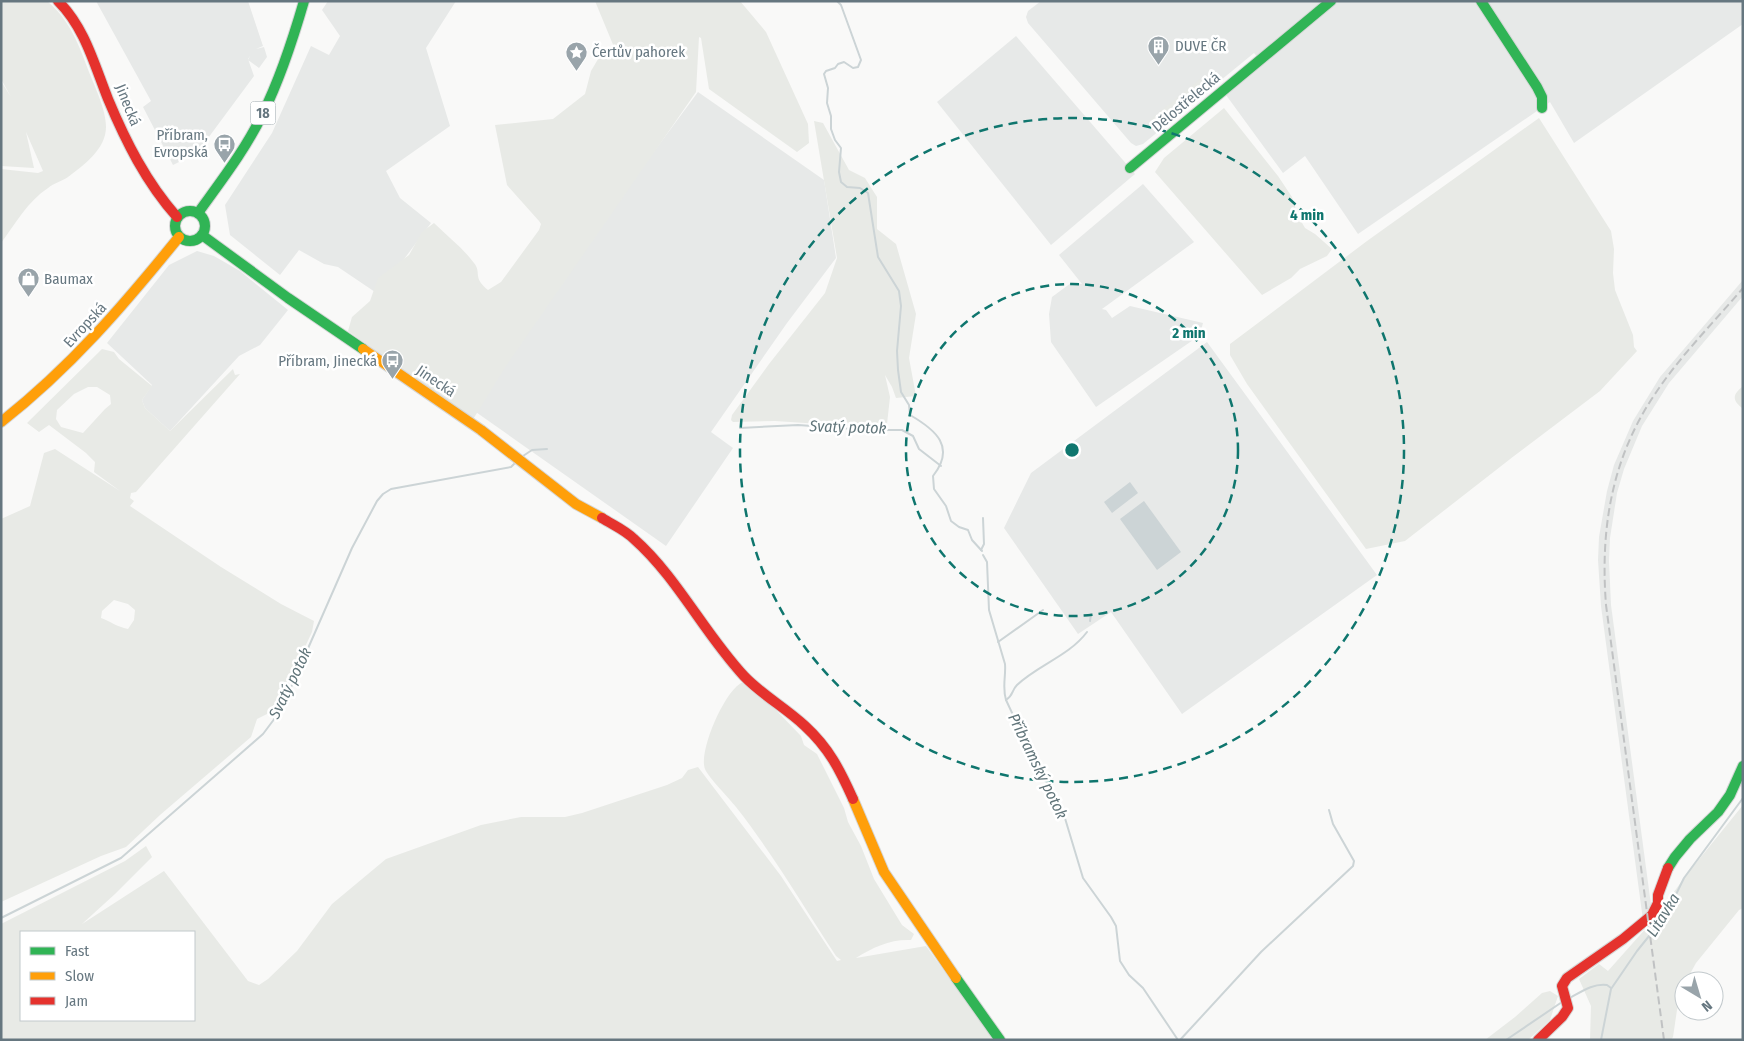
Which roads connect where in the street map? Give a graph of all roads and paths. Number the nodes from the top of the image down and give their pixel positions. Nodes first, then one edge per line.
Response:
1 (58, 1) edge
2 (304, 1) edge
3 (1332, 1) edge
4 (1481, 1) edge
5 (1542, 108) dead end
6 (1130, 168) dead end
7 (198, 213) junction
8 (177, 216) junction
9 (202, 235) junction
10 (179, 237) junction
11 (1, 422) edge
12 (1743, 766) edge
13 (1000, 1040) edge
14 (1538, 1040) edge

1 - 8 main road, Jinecká
2 - 7 main road, 18
3 - 6 main road, Dělostřelecká
4 - 5 main road
7 - 8 main road
7 - 9 main road
8 - 10 main road
9 - 10 main road
9 - 13 main road, Jinecká
10 - 11 main road, Evropská
12 - 14 main road

